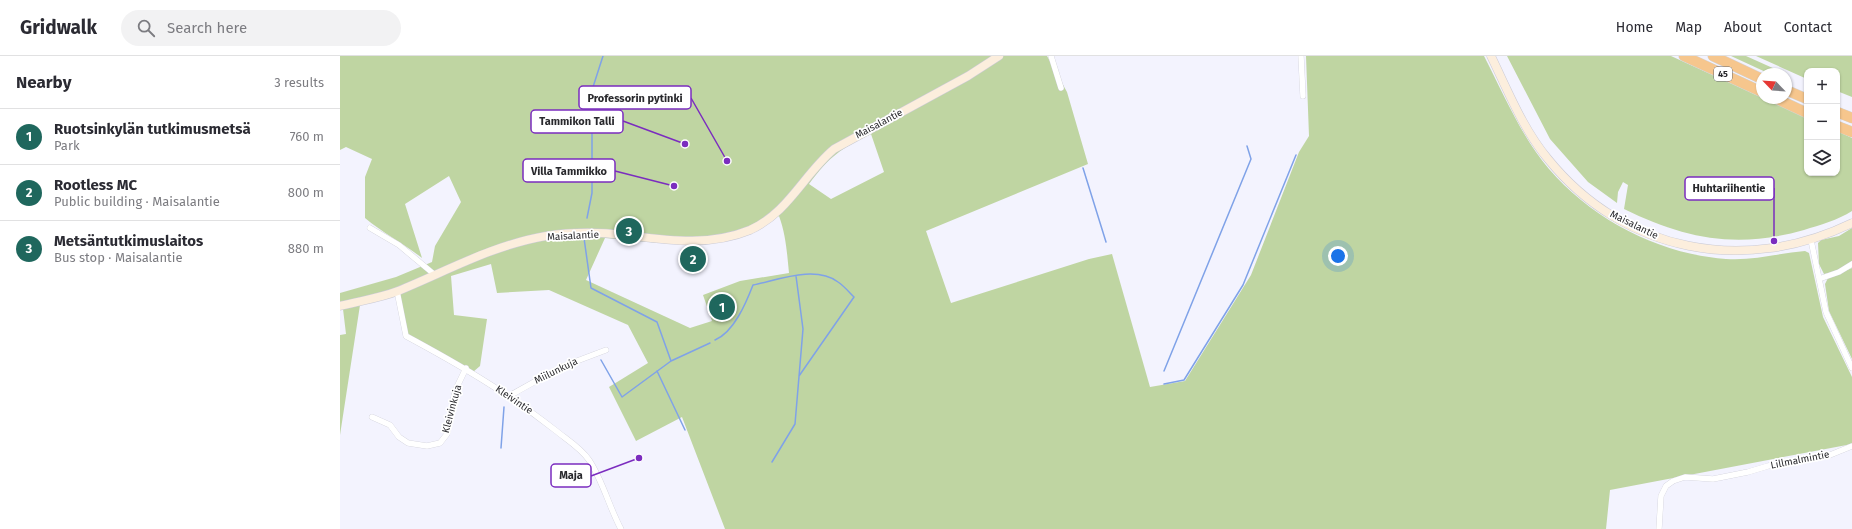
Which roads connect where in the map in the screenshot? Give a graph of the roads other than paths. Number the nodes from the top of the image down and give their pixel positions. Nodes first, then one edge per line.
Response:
1 (999, 56) edge
2 (1051, 56) edge
3 (1301, 56) edge
4 (1491, 56) edge
5 (1684, 56) edge
6 (1714, 56) edge
7 (1756, 76) edge
8 (1061, 88) dead end
9 (1756, 89) edge
10 (1792, 93) edge
11 (1302, 96) dead end
12 (1804, 98) edge
13 (1788, 104) edge
14 (1804, 112) edge
15 (1840, 113) edge
16 (1852, 118) edge
17 (1840, 127) edge
18 (1852, 132) edge
19 (1852, 223) edge
20 (370, 228) dead end
21 (1811, 240) junction
22 (1852, 264) edge
23 (434, 275) junction
24 (1819, 279) junction
25 (397, 291) junction
26 (340, 306) edge
27 (606, 350) dead end
28 (466, 368) junction
29 (1852, 368) edge
30 (508, 396) junction
31 (372, 417) dead end
32 (1852, 446) edge
33 (621, 529) edge
34 (1659, 529) edge

1 - 23 main road, Maisalantie
2 - 8 street
3 - 11 street
4 - 21 main road, Maisalantie
5 - 9 highway, 45
6 - 7 highway, 45
10 - 12 highway
13 - 14 highway
15 - 16 highway
17 - 18 highway
19 - 21 main road, Maisalantie
20 - 23 street
21 - 24 street
22 - 24 street
23 - 25 main road, Maisalantie
24 - 29 street
25 - 26 main road, Maisalantie
25 - 28 street, Kleivintie
27 - 30 street, Miilunkuja
28 - 30 street, Kleivintie
28 - 31 street, Kleivinkuja
30 - 33 street, Kleivintie
32 - 34 street, Lillmalmintie

